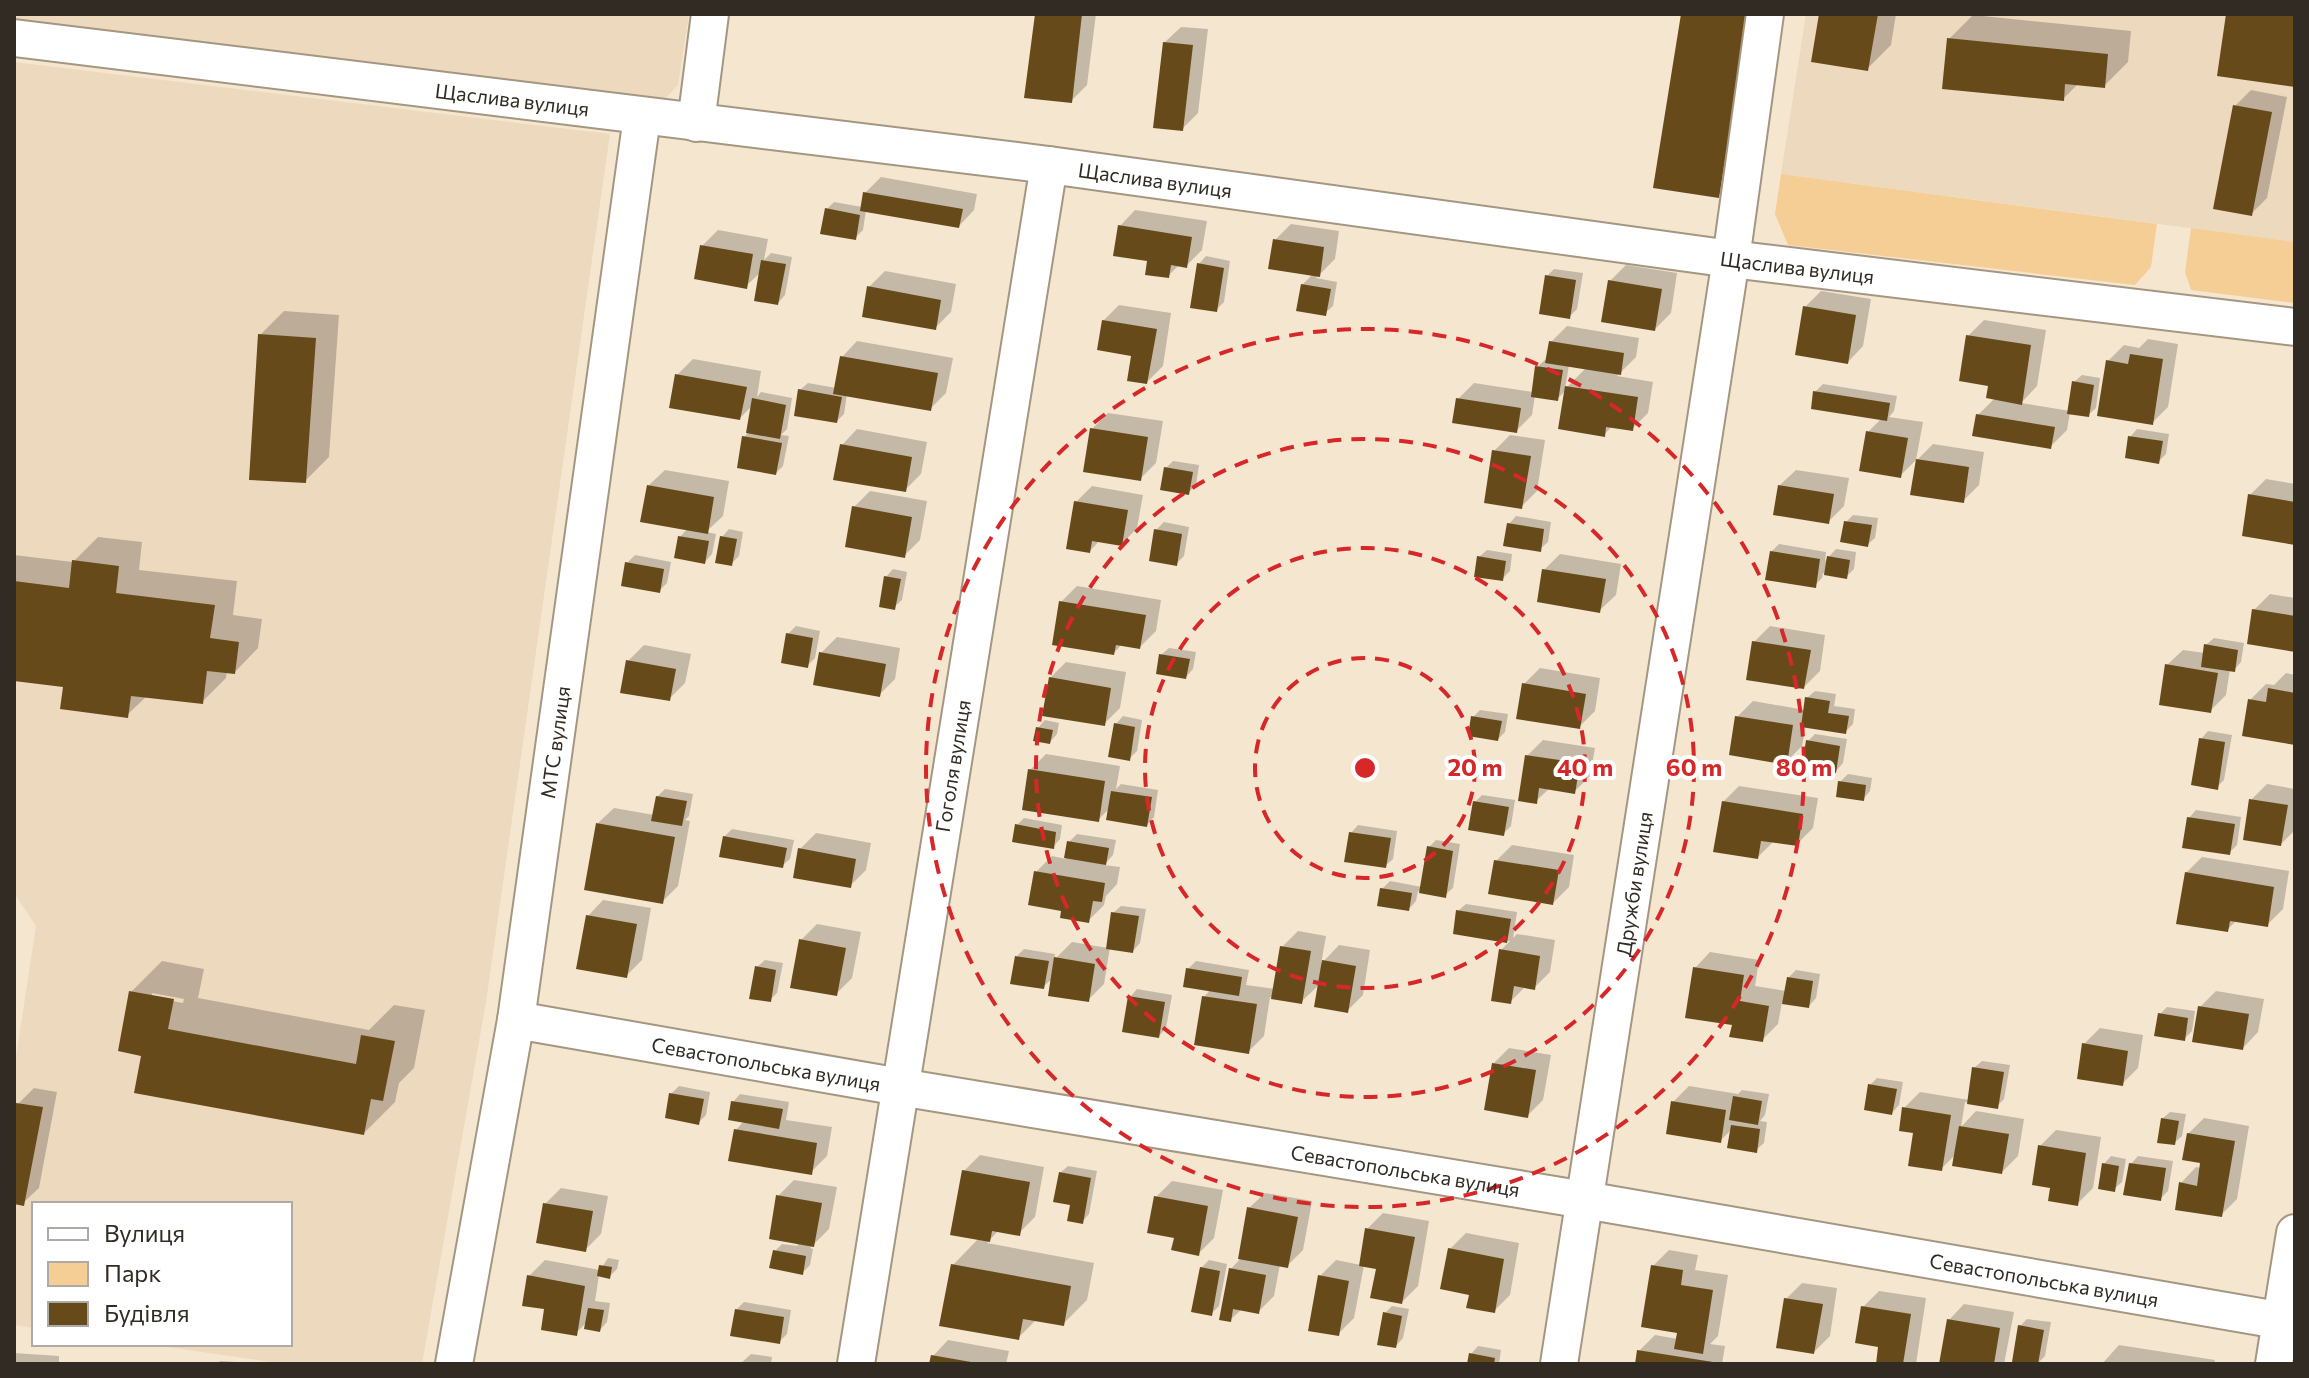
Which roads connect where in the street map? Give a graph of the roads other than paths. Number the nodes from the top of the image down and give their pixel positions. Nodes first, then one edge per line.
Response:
1 (710, 14) edge
2 (1765, 14) edge
3 (14, 38) edge
4 (642, 117) junction
5 (696, 123) junction
6 (1049, 165) junction
7 (1731, 259) junction
8 (2295, 327) edge
9 (516, 1020) junction
10 (900, 1087) junction
11 (1585, 1200) junction
12 (2295, 1233) edge
13 (2288, 1322) edge
14 (454, 1364) edge
15 (856, 1364) edge
16 (1559, 1364) edge
17 (2274, 1364) edge

1 - 5 street
2 - 7 street, Дружби вулиця
3 - 4 street, Щаслива вулиця
4 - 5 street, Щаслива вулиця
4 - 9 street, МТС вулиця
5 - 6 street, Щаслива вулиця
6 - 7 street, Щаслива вулиця
6 - 10 street, Гоголя вулиця
7 - 8 street, Щаслива вулиця
7 - 11 street, Дружби вулиця
9 - 10 street, Севастопольська вулиця
9 - 14 street, МТС вулиця
10 - 11 street, Севастопольська вулиця
10 - 15 street, Гоголя вулиця
11 - 13 street, Севастопольська вулиця
11 - 16 street, Дружби вулиця
12 - 13 street
13 - 17 street

